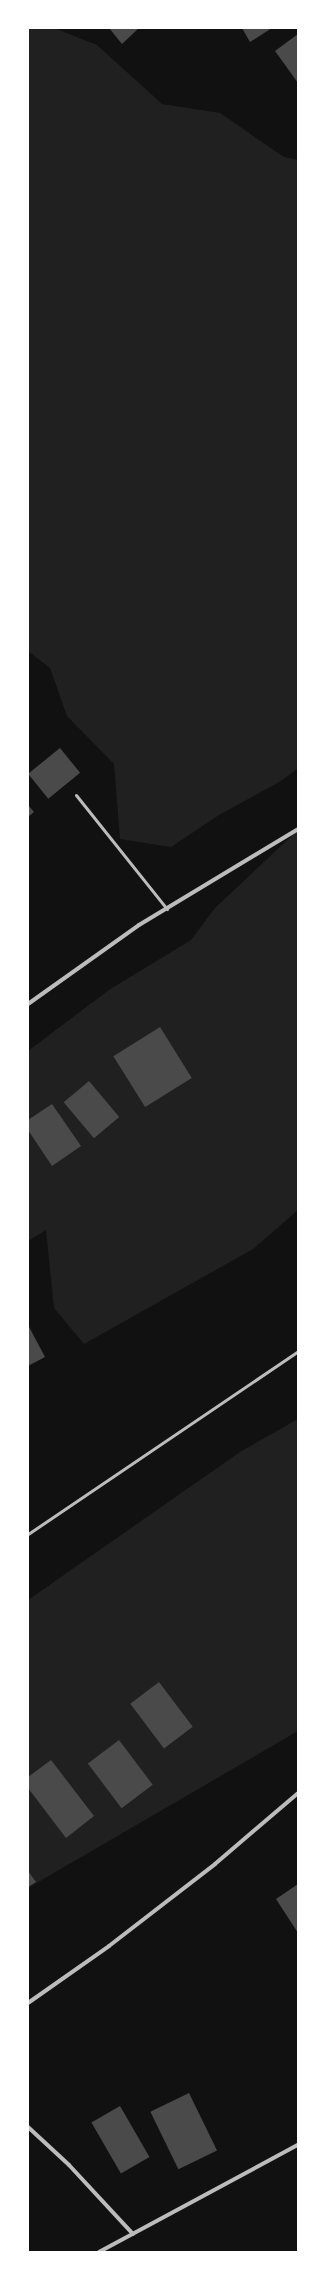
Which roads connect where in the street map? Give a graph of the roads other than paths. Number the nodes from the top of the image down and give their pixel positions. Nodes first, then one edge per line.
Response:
1 (76, 795) dead end
2 (298, 829) edge
3 (167, 909) junction
4 (28, 1004) edge
5 (298, 1351) edge
6 (28, 1534) edge
7 (298, 1793) edge
8 (28, 2003) edge
9 (28, 2127) edge
10 (298, 2145) edge
11 (133, 2234) junction
12 (99, 2252) edge

1 - 3 lane
2 - 3 street
3 - 4 street
5 - 6 lane
7 - 8 street
9 - 11 street
10 - 11 street
11 - 12 street

